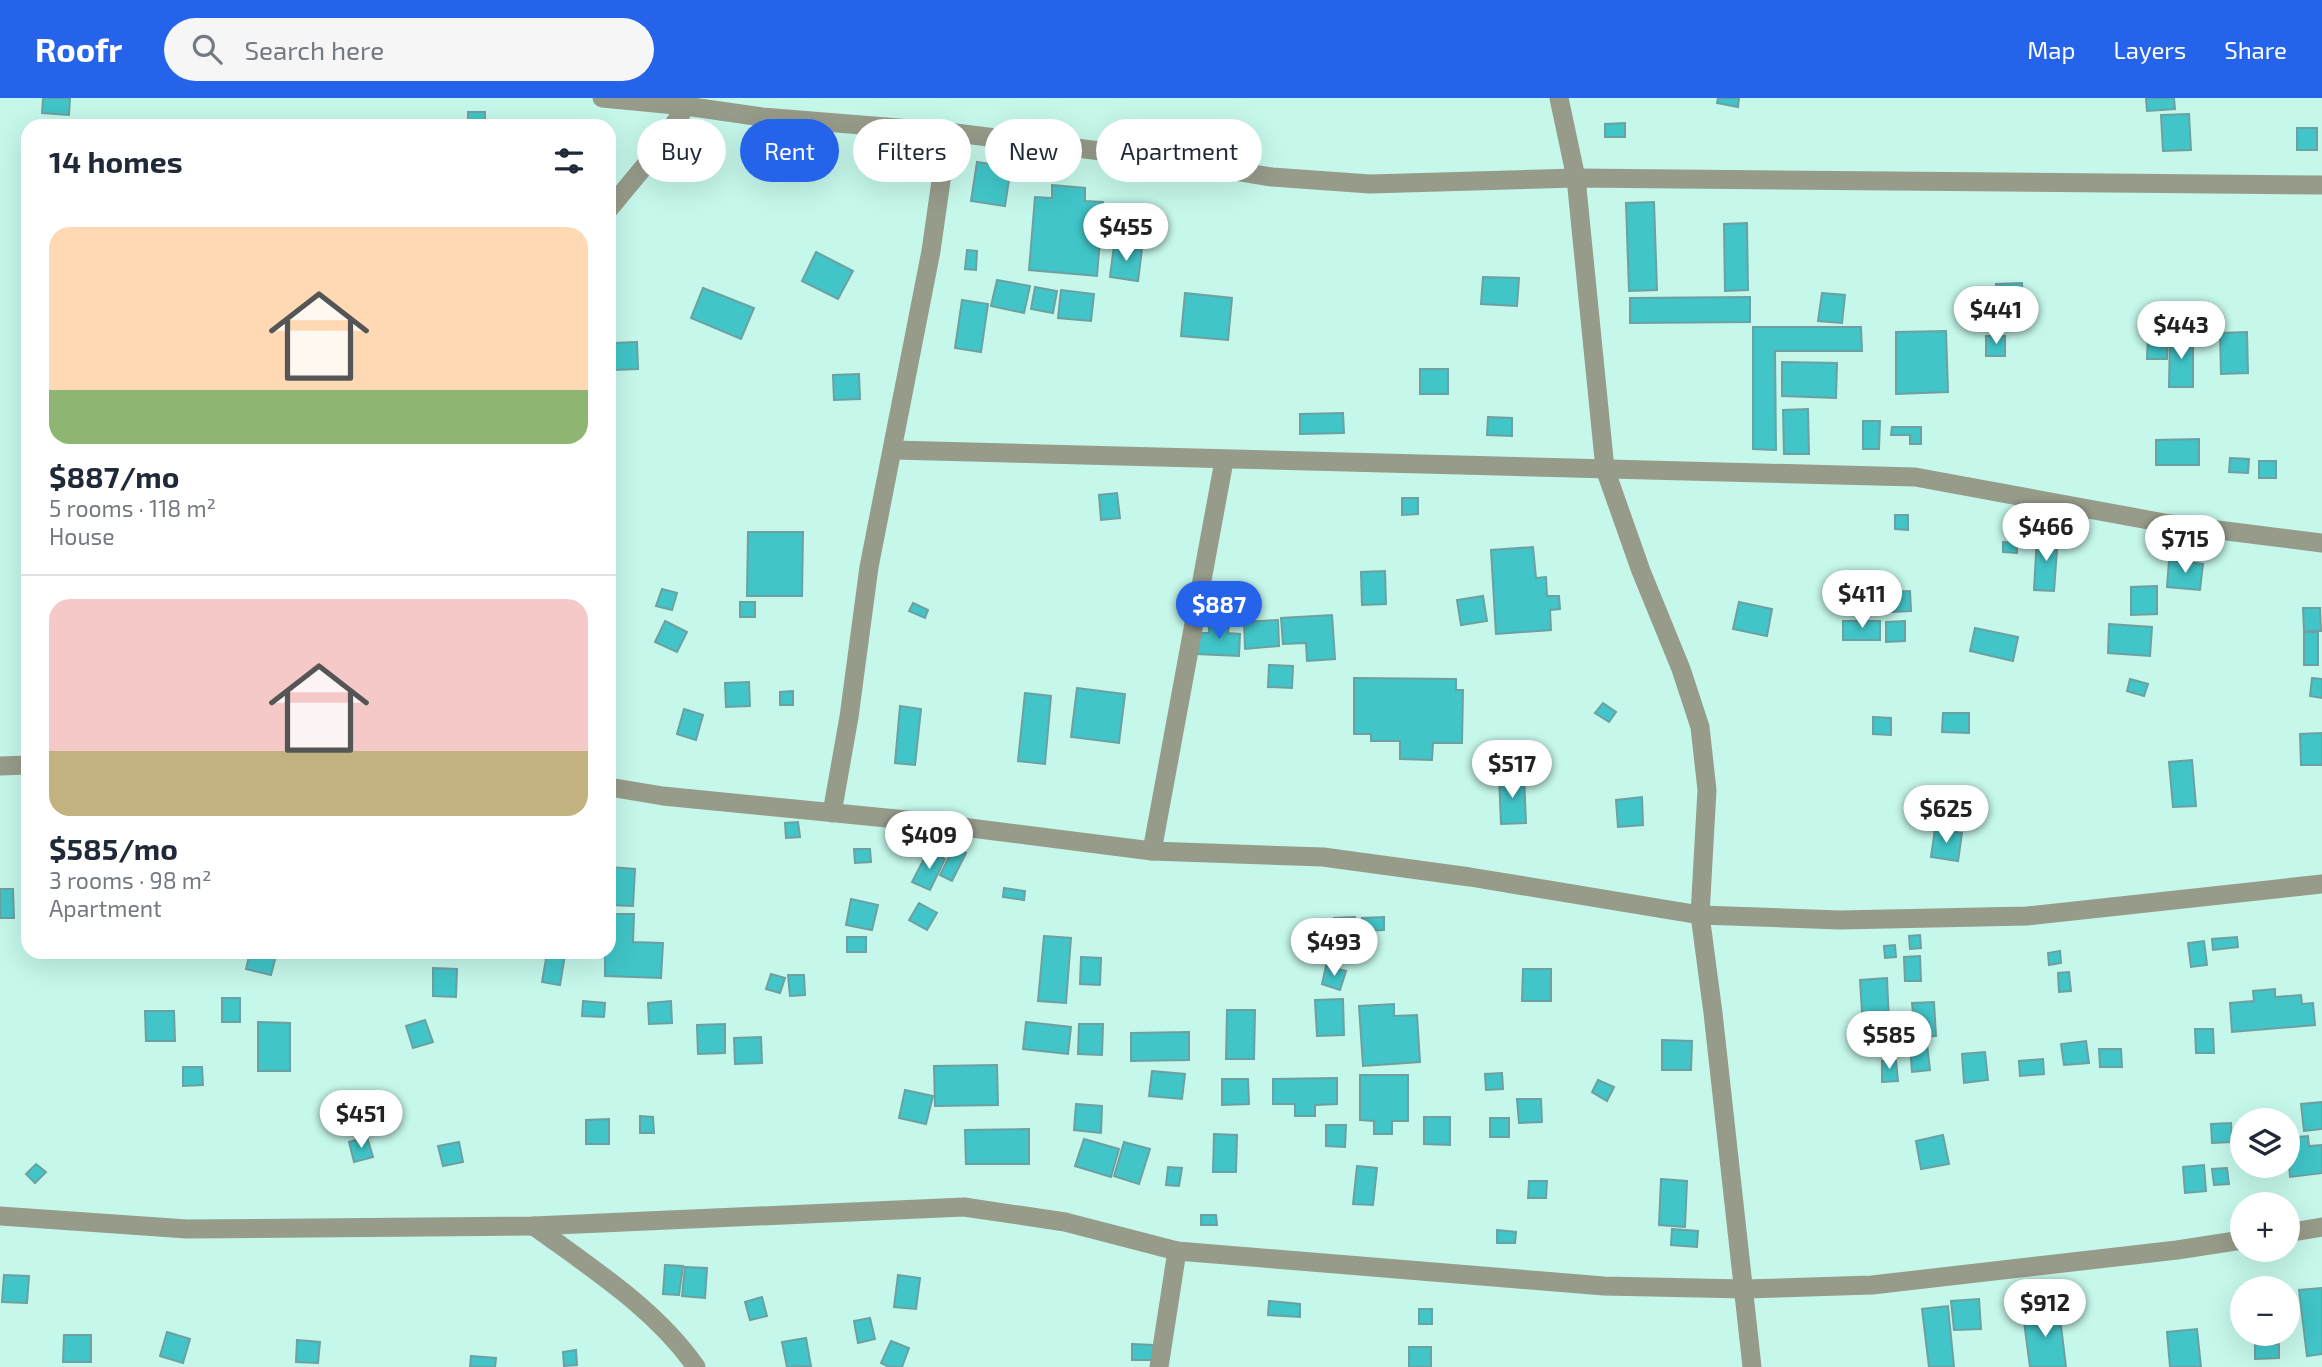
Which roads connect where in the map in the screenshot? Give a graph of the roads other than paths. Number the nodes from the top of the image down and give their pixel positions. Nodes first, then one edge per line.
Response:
1 (602, 98) edge
2 (1559, 98) edge
3 (686, 106) junction
4 (763, 108) edge
5 (853, 120) edge
6 (971, 135) edge
7 (1576, 178) junction
8 (941, 182) edge
9 (2322, 185) edge
10 (616, 201) edge
11 (894, 450) junction
12 (1224, 460) junction
13 (1605, 469) junction
14 (2322, 543) edge
15 (21, 765) edge
16 (0, 766) edge
17 (616, 788) edge
18 (832, 813) junction
19 (1152, 851) junction
20 (2322, 884) edge
21 (1700, 915) junction
22 (0, 1216) edge
23 (534, 1226) junction
24 (2322, 1227) edge
25 (2300, 1231) edge
26 (2230, 1242) edge
27 (1177, 1251) junction
28 (1745, 1289) junction
29 (696, 1367) edge
30 (1159, 1367) edge
31 (1752, 1367) edge

1 - 3 street
2 - 7 street
3 - 4 street
3 - 10 street
4 - 5 street
6 - 7 street
7 - 9 street
7 - 13 street
8 - 11 street
11 - 12 street
11 - 18 street
12 - 13 street
12 - 19 street
13 - 14 street
13 - 21 street
15 - 16 street
17 - 18 street
18 - 19 street
19 - 21 street
20 - 21 street
21 - 28 street
22 - 23 street
23 - 27 street
23 - 29 street
24 - 25 street
26 - 28 street
27 - 28 street
27 - 30 street
28 - 31 street

